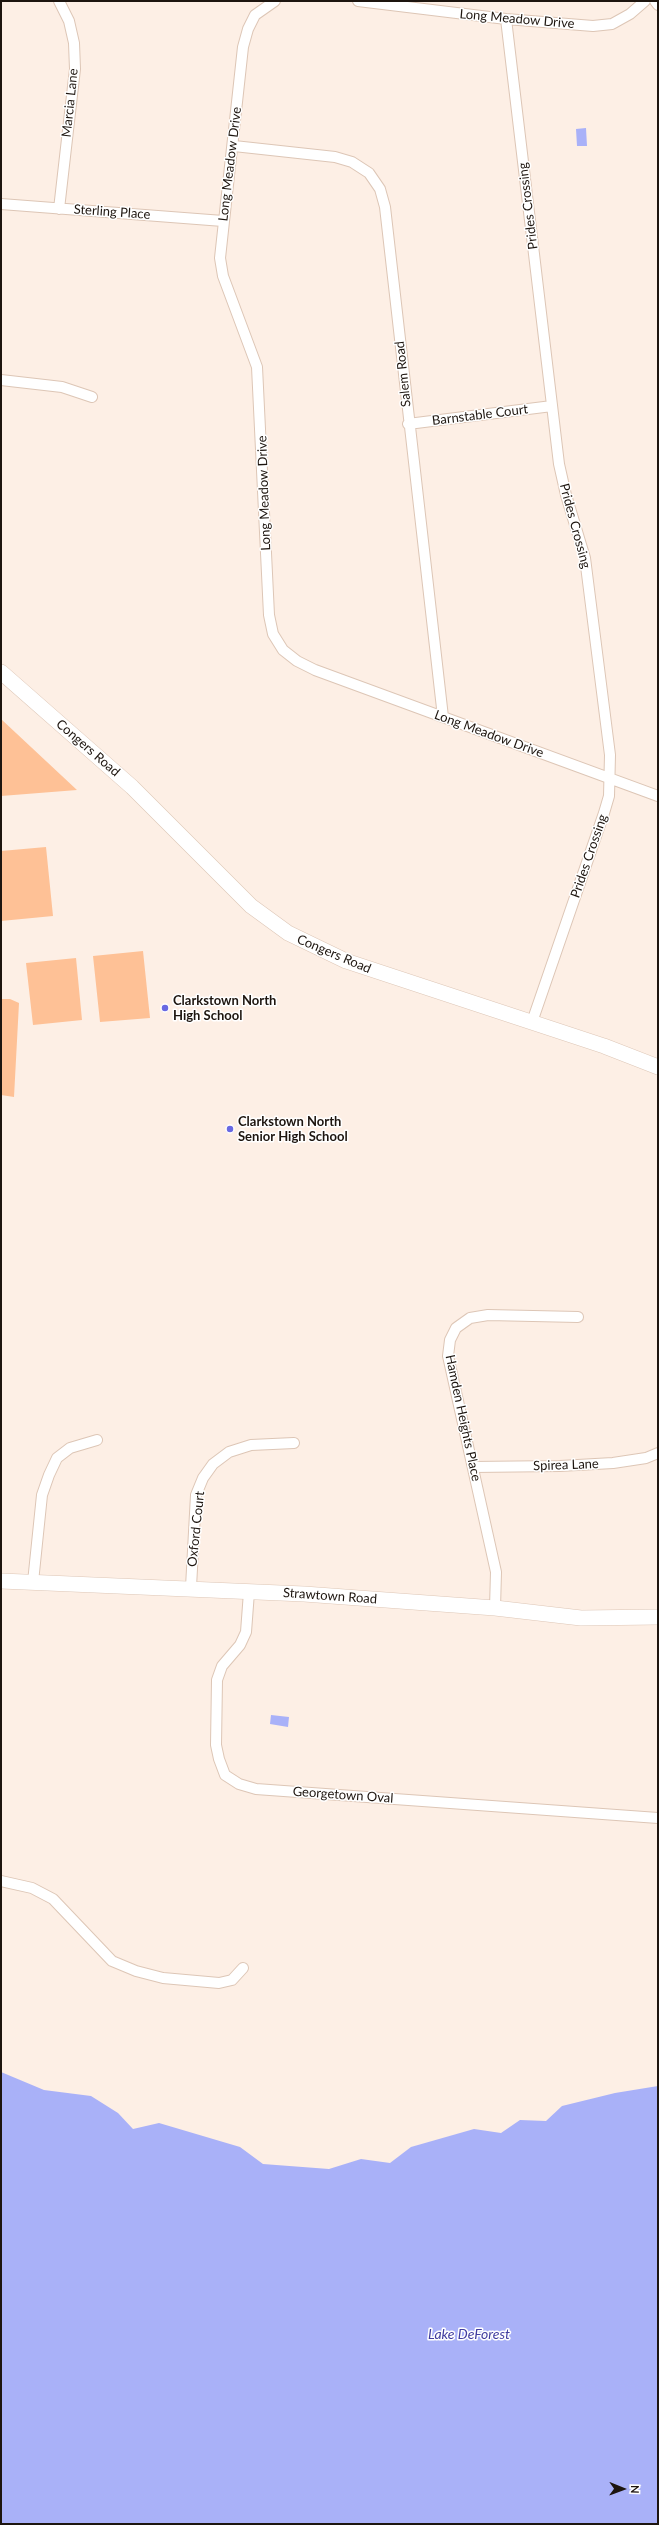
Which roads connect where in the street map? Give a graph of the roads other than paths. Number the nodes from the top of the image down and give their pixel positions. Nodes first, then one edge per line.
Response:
1 (59, 1) edge
2 (275, 1) edge
3 (358, 1) edge
4 (645, 1) edge
5 (654, 1) edge
6 (658, 5) edge
7 (506, 19) junction
8 (234, 146) junction
9 (1, 204) edge
10 (59, 208) junction
11 (223, 221) junction
12 (1, 380) edge
13 (92, 397) dead end
14 (552, 406) junction
15 (408, 424) junction
16 (1, 672) edge
17 (443, 717) junction
18 (610, 778) junction
19 (658, 796) edge
20 (532, 1022) junction
21 (658, 1068) edge
22 (578, 1317) dead end
23 (97, 1440) dead end
24 (294, 1443) dead end
25 (658, 1453) edge
26 (473, 1467) junction
27 (1, 1581) edge
28 (34, 1582) junction
29 (191, 1588) junction
30 (249, 1592) junction
31 (496, 1608) junction
32 (658, 1617) edge
33 (658, 1818) edge
34 (1, 1881) edge
35 (242, 1968) dead end

1 - 10 street, Marcia Lane
2 - 8 street, Long Meadow Drive
3 - 7 street, Long Meadow Drive
4 - 7 street, Long Meadow Drive
5 - 6 street
7 - 14 street, Prides Crossing
8 - 11 street, Long Meadow Drive
8 - 15 street, Salem Road
9 - 10 street, Sterling Place
10 - 11 street, Sterling Place
11 - 17 street, Long Meadow Drive
12 - 13 street
14 - 15 street, Barnstable Court
14 - 18 street, Prides Crossing
15 - 17 street, Salem Road
16 - 20 street, Congers Road
17 - 18 street, Long Meadow Drive
18 - 19 street, Long Meadow Drive
18 - 20 street, Prides Crossing
20 - 21 street, Congers Road
22 - 26 street, Hamden Heights Place
23 - 28 street
24 - 29 street, Oxford Court
25 - 26 street, Spirea Lane
26 - 31 street, Hamden Heights Place
27 - 28 street, Strawtown Road
28 - 29 street, Strawtown Road
29 - 30 street, Strawtown Road
30 - 31 street, Strawtown Road
30 - 33 street, Georgetown Oval
31 - 32 street, Strawtown Road
34 - 35 street

